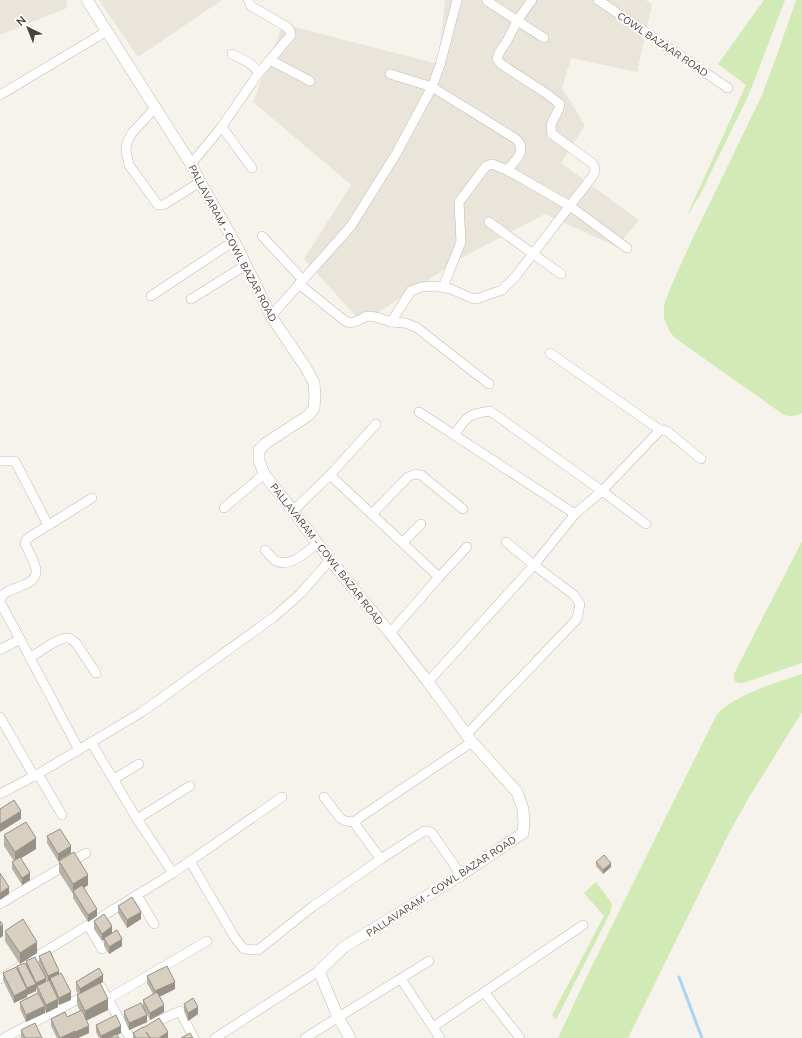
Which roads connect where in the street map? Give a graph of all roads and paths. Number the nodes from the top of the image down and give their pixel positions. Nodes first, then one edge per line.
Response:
1 (87, 0) edge
2 (248, 0) edge
3 (456, 0) edge
4 (532, 0) edge
5 (598, 0) edge
6 (487, 1) edge
7 (517, 21) junction
8 (107, 31) junction
9 (544, 38) dead end
10 (232, 54) dead end
11 (270, 60) junction
12 (258, 74) junction
13 (390, 74) dead end
14 (310, 81) dead end
15 (432, 87) junction
16 (728, 88) dead end
17 (0, 94) edge
18 (156, 107) junction
19 (222, 127) junction
20 (191, 164) junction
21 (252, 168) dead end
22 (507, 170) junction
23 (200, 182) junction
24 (570, 206) junction
25 (489, 222) dead end
26 (262, 236) dead end
27 (234, 241) junction
28 (628, 248) dead end
29 (533, 254) junction
30 (246, 265) junction
31 (561, 274) dead end
32 (301, 282) junction
33 (443, 288) junction
34 (151, 296) dead end
35 (191, 299) dead end
36 (271, 316) junction
37 (391, 322) junction
38 (550, 353) dead end
39 (489, 384) dead end
40 (419, 412) dead end
41 (376, 424) dead end
42 (660, 430) junction
43 (454, 435) junction
44 (701, 459) dead end
45 (0, 461) edge
46 (264, 474) junction
47 (330, 475) junction
48 (602, 491) junction
49 (92, 498) dead end
50 (224, 508) dead end
51 (463, 509) dead end
52 (294, 511) junction
53 (372, 514) junction
54 (574, 514) junction
55 (421, 524) dead end
56 (646, 524) dead end
57 (48, 525) junction
58 (403, 542) junction
59 (506, 542) dead end
60 (318, 543) junction
61 (467, 547) dead end
62 (265, 550) dead end
63 (330, 560) junction
64 (534, 565) junction
65 (439, 577) junction
66 (390, 633) junction
67 (20, 639) junction
68 (0, 650) edge
69 (30, 658) junction
70 (96, 674) dead end
71 (428, 682) junction
72 (0, 717) edge
73 (470, 738) junction
74 (92, 742) junction
75 (79, 750) junction
76 (139, 764) dead end
77 (36, 775) junction
78 (114, 779) junction
79 (190, 786) dead end
80 (0, 794) edge
81 (282, 797) dead end
82 (324, 798) dead end
83 (62, 815) dead end
84 (138, 819) junction
85 (355, 822) junction
86 (86, 853) dead end
87 (381, 859) junction
88 (190, 861) junction
89 (174, 873) junction
90 (461, 875) junction
91 (137, 895) junction
92 (0, 904) edge
93 (154, 924) dead end
94 (88, 925) junction
95 (583, 925) dead end
96 (207, 942) dead end
97 (102, 949) dead end
98 (429, 961) dead end
99 (319, 971) junction
100 (401, 978) junction
101 (0, 979) edge
102 (484, 992) junction
103 (108, 999) junction
104 (338, 1017) junction
105 (433, 1027) junction
106 (134, 1034) edge
107 (2, 1037) edge
108 (194, 1038) edge
109 (215, 1038) edge
110 (305, 1038) edge
111 (350, 1038) edge
112 (440, 1038) edge
113 (520, 1038) edge

1 - 8 street, PALLAVARAM - COWL BAZAR ROAD
2 - 11 street
3 - 15 street
4 - 7 street
5 - 16 street, COWL BAZAAR ROAD
6 - 7 street
7 - 9 street
7 - 24 street
8 - 17 street
8 - 18 street, PALLAVARAM - COWL BAZAR ROAD
10 - 12 street
11 - 12 street
11 - 14 street
12 - 19 street
13 - 15 street
15 - 22 street
15 - 32 street
18 - 20 street, PALLAVARAM - COWL BAZAR ROAD
18 - 23 street
19 - 20 street
19 - 21 street
20 - 23 street, PALLAVARAM - COWL BAZAR ROAD
22 - 24 street
22 - 33 street
23 - 27 street, PALLAVARAM - COWL BAZAR ROAD
24 - 28 street
24 - 29 street
25 - 29 street
26 - 32 street
27 - 30 street, PALLAVARAM - COWL BAZAR ROAD
27 - 34 street
29 - 31 street
29 - 33 street
30 - 35 street
30 - 36 street, PALLAVARAM - COWL BAZAR ROAD
32 - 36 street
32 - 37 street
33 - 37 street
36 - 46 street, PALLAVARAM - COWL BAZAR ROAD
37 - 39 street
38 - 42 street
40 - 43 street
41 - 47 street
42 - 44 street
42 - 48 street
43 - 48 street
43 - 54 street
45 - 57 street
46 - 50 street
46 - 52 street, PALLAVARAM - COWL BAZAR ROAD
47 - 52 street
47 - 53 street
48 - 54 street
48 - 56 street
49 - 57 street
51 - 53 street
52 - 60 street, PALLAVARAM - COWL BAZAR ROAD
53 - 58 street
54 - 64 street
55 - 58 street
57 - 67 street
58 - 65 street
59 - 64 street
60 - 62 street
60 - 63 street, PALLAVARAM - COWL BAZAR ROAD
61 - 65 street
63 - 66 street, PALLAVARAM - COWL BAZAR ROAD
63 - 74 street
64 - 71 street
64 - 73 street
65 - 66 street
66 - 71 street, PALLAVARAM - COWL BAZAR ROAD
67 - 68 street
67 - 69 street
69 - 70 street
69 - 75 street
71 - 73 street, PALLAVARAM - COWL BAZAR ROAD
72 - 77 street
73 - 85 street
73 - 90 street, PALLAVARAM - COWL BAZAR ROAD
74 - 75 street
74 - 78 street
75 - 77 street
76 - 78 street
77 - 80 street
77 - 83 street
78 - 84 street
79 - 84 street
81 - 88 street
82 - 85 street
84 - 89 street
85 - 87 street
86 - 92 street
87 - 88 street
87 - 90 street
88 - 89 street
89 - 91 street
90 - 99 street, PALLAVARAM - COWL BAZAR ROAD
91 - 93 street
91 - 94 street
94 - 97 street
94 - 101 street
95 - 102 street
96 - 103 street
98 - 100 street
99 - 104 street
99 - 109 street
100 - 104 street
100 - 105 street
102 - 105 street
102 - 113 street
103 - 106 street
103 - 107 street
104 - 110 street
104 - 111 street
105 - 112 street
106 - 108 street

